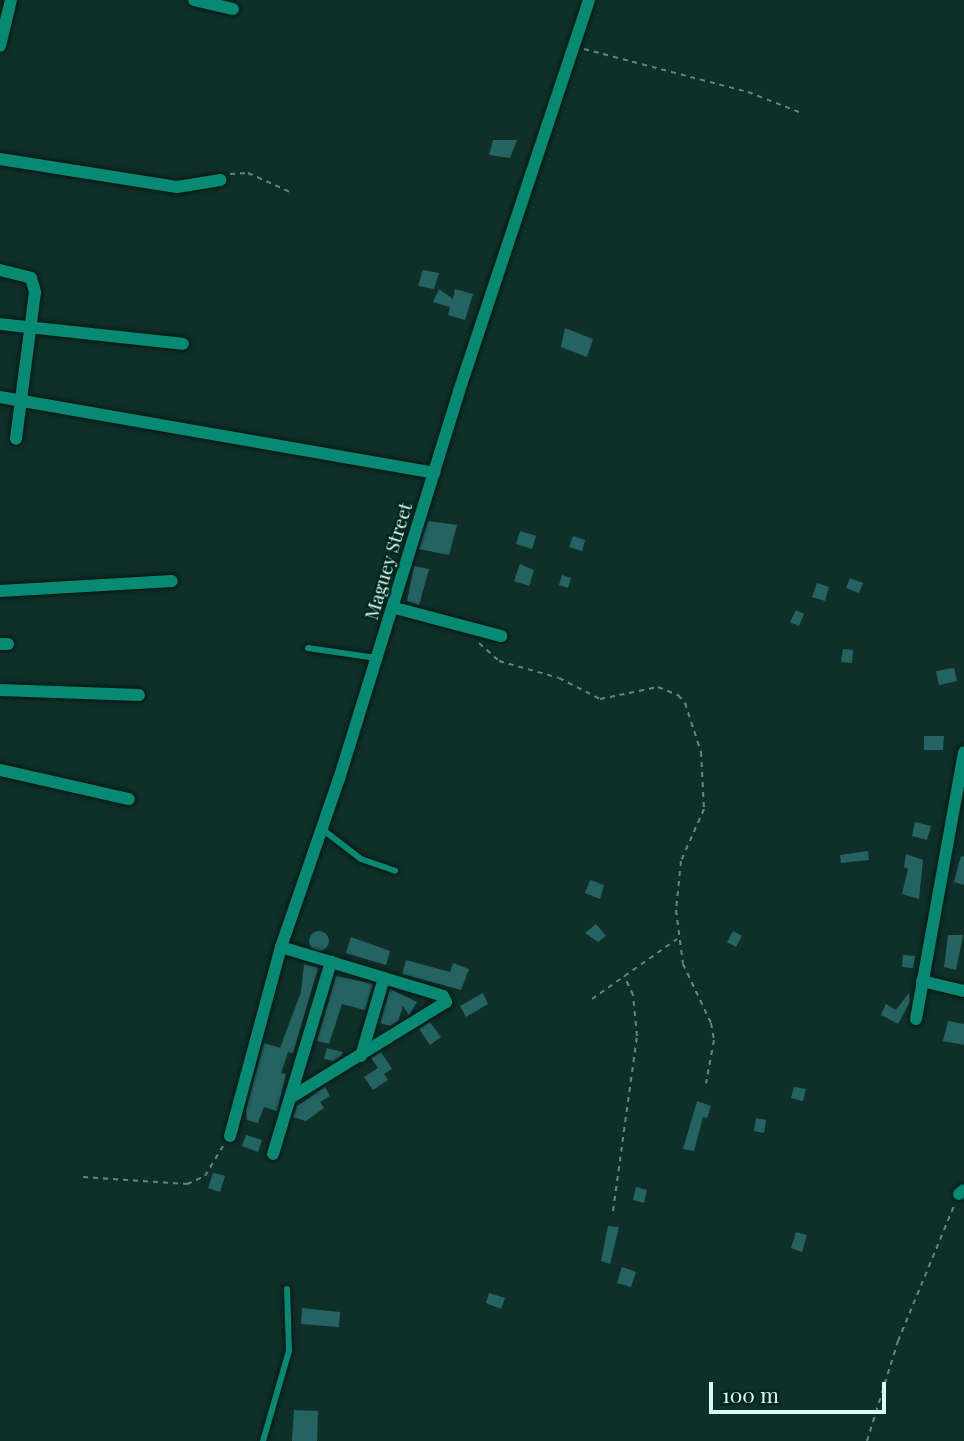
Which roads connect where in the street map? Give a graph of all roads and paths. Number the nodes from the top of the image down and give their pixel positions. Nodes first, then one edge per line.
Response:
1 (11, 0) edge
2 (194, 0) edge
3 (589, 0) edge
4 (233, 9) dead end
5 (0, 46) edge
6 (574, 46) junction
7 (804, 114) dead end
8 (0, 159) edge
9 (220, 180) joint
10 (290, 192) dead end
11 (0, 270) edge
12 (0, 324) edge
13 (31, 327) junction
14 (184, 344) dead end
15 (0, 397) edge
16 (21, 401) junction
17 (16, 439) dead end
18 (434, 473) junction
19 (172, 581) dead end
20 (0, 591) edge
21 (395, 608) junction
22 (480, 631) junction
23 (501, 636) dead end
24 (308, 648) dead end
25 (378, 658) junction
26 (0, 690) edge
27 (139, 695) dead end
28 (964, 752) edge
29 (0, 770) edge
30 (129, 799) dead end
31 (320, 828) junction
32 (395, 871) dead end
33 (679, 938) junction
34 (281, 947) junction
35 (331, 962) junction
36 (624, 976) junction
37 (384, 978) junction
38 (922, 981) junction
39 (964, 991) edge
40 (592, 999) dead end
41 (916, 1019) dead end
42 (361, 1056) junction
43 (706, 1083) dead end
44 (290, 1098) junction
45 (230, 1136) joint
46 (273, 1154) dead end
47 (83, 1177) dead end
48 (961, 1192) edge
49 (613, 1211) dead end
50 (287, 1289) dead end
51 (263, 1441) edge
52 (867, 1441) edge

1 - 5 street
2 - 4 street
3 - 6 street, Maguey Street
6 - 7 path
6 - 18 street, Maguey Street
8 - 9 street
9 - 10 path
11 - 13 street
12 - 13 street
13 - 14 street
13 - 16 street
15 - 16 street
16 - 17 street
16 - 18 street
18 - 21 street, Maguey Street
19 - 20 street
21 - 22 street
21 - 25 street, Maguey Street
22 - 23 street
22 - 33 path
24 - 25 lane
25 - 31 street, Maguey Street
26 - 27 street
28 - 38 street
29 - 30 street
31 - 32 lane
31 - 34 street, Maguey Street
33 - 36 path
33 - 43 path
34 - 35 street
34 - 45 street, Maguey Street
35 - 37 street
35 - 44 street
36 - 40 path
36 - 49 path
37 - 42 street
37 - 42 street
38 - 39 street
38 - 41 street
42 - 44 street
44 - 46 street
45 - 47 path
48 - 52 path
50 - 51 lane

